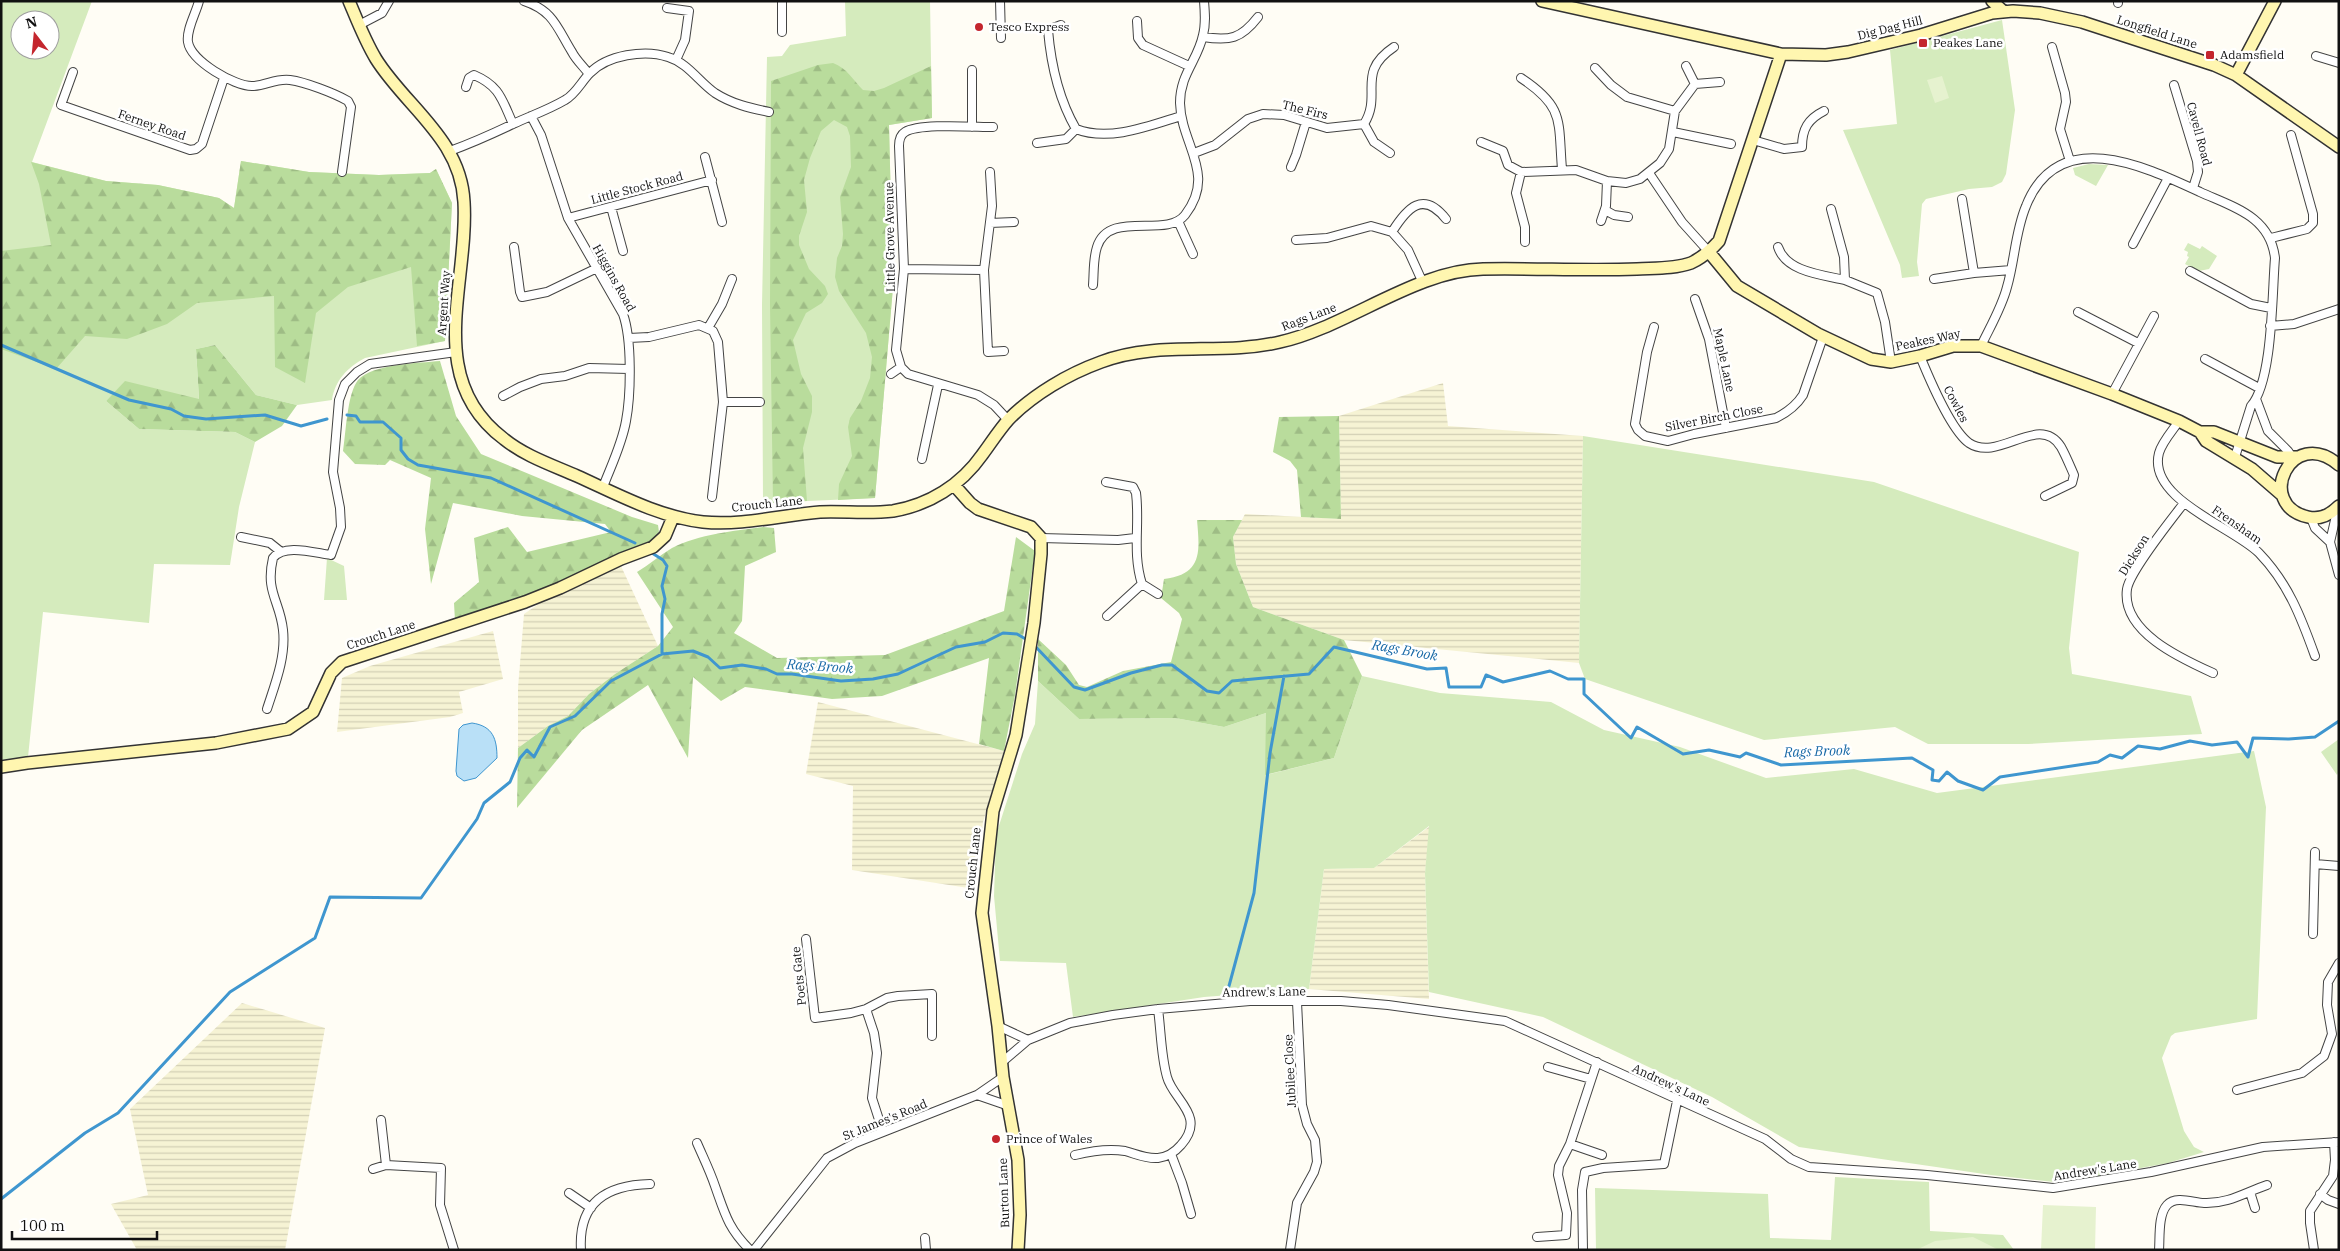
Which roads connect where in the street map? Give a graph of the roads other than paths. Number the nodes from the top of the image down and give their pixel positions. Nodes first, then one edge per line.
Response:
1 (199, 1) edge
2 (349, 1) edge
3 (388, 1) edge
4 (524, 1) edge
5 (782, 1) edge
6 (1000, 1) edge
7 (1204, 1) edge
8 (1542, 1) edge
9 (1992, 1) edge
10 (2276, 1) edge
11 (667, 8) dead end
12 (2003, 12) junction
13 (1258, 17) dead end
14 (1137, 21) dead end
15 (360, 25) junction
16 (1061, 25) dead end
17 (782, 32) dead end
18 (1203, 37) junction
19 (1001, 38) dead end
20 (1394, 47) dead end
21 (2052, 47) dead end
22 (1781, 54) junction
23 (2316, 56) dead end
24 (676, 60) junction
25 (2339, 63) edge
26 (1189, 66) junction
27 (1686, 66) dead end
28 (1595, 68) dead end
29 (972, 70) dead end
30 (72, 72) dead end
31 (589, 74) junction
32 (2236, 75) junction
33 (224, 78) junction
34 (1521, 78) dead end
35 (1720, 82) dead end
36 (1695, 84) junction
37 (2174, 85) dead end
38 (466, 88) dead end
39 (769, 112) dead end
40 (1674, 112) junction
41 (1824, 112) dead end
42 (531, 116) junction
43 (1181, 116) junction
44 (1306, 122) junction
45 (513, 124) junction
46 (1364, 124) junction
47 (972, 127) junction
48 (993, 127) dead end
49 (1076, 130) junction
50 (1673, 132) junction
51 (2291, 136) dead end
52 (1753, 140) junction
53 (1481, 142) dead end
54 (1037, 143) dead end
55 (1731, 144) dead end
56 (2339, 147) edge
57 (450, 151) junction
58 (1194, 153) junction
59 (1390, 153) dead end
60 (705, 157) dead end
61 (2070, 161) junction
62 (1291, 167) dead end
63 (1562, 169) junction
64 (342, 172) dead end
65 (990, 172) dead end
66 (1521, 172) junction
67 (1649, 173) junction
68 (2168, 178) junction
69 (712, 180) junction
70 (1607, 181) junction
71 (2193, 188) junction
72 (1962, 199) dead end
73 (611, 207) junction
74 (1831, 208) dead end
75 (1605, 210) junction
76 (1628, 217) dead end
77 (568, 218) junction
78 (1446, 218) dead end
79 (1178, 221) junction
80 (1601, 221) dead end
81 (722, 222) dead end
82 (1014, 222) dead end
83 (990, 223) junction
84 (1392, 232) junction
85 (2271, 238) junction
86 (1296, 240) dead end
87 (1525, 242) dead end
88 (2133, 244) dead end
89 (514, 247) dead end
90 (1778, 247) dead end
91 (623, 251) dead end
92 (1709, 252) junction
93 (1193, 254) dead end
94 (595, 269) junction
95 (904, 269) junction
96 (984, 270) junction
97 (2012, 270) junction
98 (2190, 271) dead end
99 (1974, 273) junction
100 (732, 278) dead end
101 (1934, 279) dead end
102 (1845, 280) junction
103 (1423, 283) junction
104 (1093, 285) dead end
105 (1695, 299) dead end
106 (2271, 308) junction
107 (2339, 309) edge
108 (2078, 312) dead end
109 (2154, 316) dead end
110 (2270, 326) junction
111 (1654, 327) dead end
112 (708, 328) junction
113 (1823, 337) junction
114 (629, 338) junction
115 (2138, 344) junction
116 (1982, 346) junction
117 (456, 352) junction
118 (1004, 352) dead end
119 (1920, 356) junction
120 (2204, 359) dead end
121 (1891, 362) junction
122 (901, 367) junction
123 (629, 369) junction
124 (891, 374) dead end
125 (938, 385) junction
126 (2259, 388) junction
127 (2112, 394) junction
128 (504, 396) dead end
129 (2256, 399) junction
130 (723, 402) junction
131 (760, 402) dead end
132 (1008, 420) junction
133 (2179, 421) junction
134 (1726, 428) junction
135 (2200, 432) junction
136 (2238, 442) junction
137 (2234, 457) junction
138 (2295, 457) junction
139 (922, 459) dead end
140 (2339, 466) edge
141 (1106, 482) dead end
142 (954, 485) junction
143 (603, 488) junction
144 (2282, 495) junction
145 (2045, 496) dead end
146 (712, 497) dead end
147 (2184, 503) junction
148 (2338, 506) edge
149 (673, 517) junction
150 (2311, 518) junction
151 (240, 537) dead end
152 (1040, 538) junction
153 (1135, 538) junction
154 (2330, 542) junction
155 (280, 552) junction
156 (2339, 576) edge
157 (1142, 584) junction
158 (1158, 594) dead end
159 (1107, 616) dead end
160 (2315, 656) dead end
161 (2213, 673) dead end
162 (267, 709) dead end
163 (1, 768) edge
164 (2316, 852) dead end
165 (2316, 864) junction
166 (2339, 866) edge
167 (2313, 934) dead end
168 (806, 939) dead end
169 (2339, 963) edge
170 (1298, 1002) junction
171 (866, 1009) junction
172 (1158, 1009) junction
173 (998, 1026) junction
174 (932, 1036) dead end
175 (1028, 1040) junction
176 (1002, 1062) junction
177 (1597, 1062) junction
178 (1548, 1067) dead end
179 (1003, 1077) junction
180 (1591, 1079) junction
181 (2237, 1090) dead end
182 (977, 1095) junction
183 (1677, 1101) junction
184 (1008, 1106) junction
185 (381, 1120) dead end
186 (883, 1132) junction
187 (697, 1142) dead end
188 (2336, 1142) edge
189 (1570, 1144) junction
190 (1171, 1154) junction
191 (1075, 1155) dead end
192 (1602, 1155) dead end
193 (386, 1165) junction
194 (373, 1169) dead end
195 (650, 1184) dead end
196 (2267, 1184) dead end
197 (2250, 1192) junction
198 (569, 1193) dead end
199 (2320, 1194) junction
200 (2339, 1204) edge
201 (591, 1208) junction
202 (2255, 1208) dead end
203 (1191, 1214) dead end
204 (1537, 1237) dead end
205 (925, 1238) dead end
206 (454, 1250) edge
207 (581, 1250) edge
208 (750, 1250) edge
209 (754, 1250) edge
210 (926, 1250) edge
211 (1018, 1250) edge
212 (1290, 1250) edge
213 (1582, 1250) edge
214 (2159, 1250) edge
215 (2314, 1250) edge

1 - 33 street
2 - 15 street, Argent Way
3 - 15 street
4 - 31 street
5 - 17 street
6 - 19 street
7 - 18 street
8 - 22 street, Dig Dag Hill
9 - 12 street
10 - 32 street
11 - 24 street
12 - 22 street, Dig Dag Hill
12 - 32 street, Longfield Lane
13 - 18 street
14 - 26 street
15 - 57 street, Argent Way
16 - 49 street
18 - 26 street
20 - 46 street
21 - 61 street
22 - 52 street
23 - 25 street
24 - 31 street
24 - 39 street
26 - 43 street
27 - 36 street
28 - 40 street
29 - 47 street
30 - 33 street, Ferney Road
31 - 42 street
32 - 56 street, Longfield Lane
33 - 64 street
34 - 63 street
35 - 36 street
36 - 40 street
37 - 71 street, Cavell Road
38 - 45 street
40 - 50 street
41 - 52 street
42 - 45 street
42 - 77 street, Higgins Road
43 - 49 street
43 - 58 street
44 - 46 street, The Firs
44 - 58 street, The Firs
44 - 62 street
45 - 57 street
46 - 59 street
47 - 48 street
47 - 95 street, Little Grove Avenue
49 - 54 street
50 - 55 street
50 - 67 street
51 - 85 street
52 - 92 street
53 - 66 street
57 - 117 street, Argent Way
58 - 79 street
60 - 69 street
61 - 68 street
61 - 97 street
63 - 66 street
63 - 70 street
65 - 83 street
66 - 87 street
67 - 70 street
67 - 92 street
68 - 71 street
68 - 88 street
69 - 73 street, Little Stock Road
69 - 81 street
70 - 75 street
71 - 85 street
72 - 99 street
73 - 77 street, Little Stock Road
73 - 91 street
74 - 102 street
75 - 76 street
75 - 80 street
77 - 94 street, Higgins Road
78 - 84 street
79 - 93 street
79 - 104 street
82 - 83 street
83 - 96 street
84 - 86 street
84 - 103 street
85 - 106 street
89 - 94 street
90 - 102 street
92 - 103 street, Rags Lane
92 - 113 street, Peakes Way
94 - 114 street, Higgins Road
95 - 96 street
95 - 122 street, Little Grove Avenue
96 - 118 street
97 - 99 street
97 - 116 street
98 - 106 street
99 - 101 street
100 - 112 street
102 - 121 street
103 - 132 street, Rags Lane
105 - 134 street, Maple Lane
106 - 110 street
107 - 110 street
108 - 115 street
109 - 115 street
110 - 126 street
111 - 134 street, Silver Birch Close
112 - 114 street
112 - 130 street
113 - 121 street, Peakes Way
113 - 134 street, Silver Birch Close
114 - 123 street, Higgins Road
115 - 127 street
116 - 119 street, Peakes Way
116 - 127 street, Peakes Way
117 - 143 street, Argent Way
117 - 155 street
119 - 121 street, Peakes Way
119 - 145 street, Cowles
120 - 126 street
122 - 124 street
122 - 125 street
123 - 128 street
123 - 143 street, Higgins Road
125 - 132 street
125 - 139 street
126 - 129 street
127 - 133 street, Peakes Way
129 - 136 street
129 - 138 street
130 - 131 street
130 - 146 street
132 - 142 street, Rags Lane
133 - 135 street, Peakes Way
133 - 147 street, Frensham
135 - 136 street, Peakes Way
135 - 137 street, Peakes Way
136 - 137 street
136 - 138 street, Peakes Way
137 - 144 street, Peakes Way
138 - 140 street, Peakes Way
138 - 144 street
141 - 153 street
142 - 149 street, Crouch Lane
142 - 152 street
143 - 149 street, Argent Way
144 - 150 street, Peakes Way
147 - 160 street, Frensham
147 - 161 street, Dickson
148 - 150 street
148 - 154 street
149 - 163 street, Crouch Lane
150 - 154 street
151 - 155 street
152 - 153 street
152 - 173 street, Crouch Lane
153 - 157 street
154 - 156 street
155 - 162 street
157 - 158 street
157 - 159 street
164 - 165 street
165 - 166 street
165 - 167 street
168 - 171 street, Poets Gate
169 - 181 street
170 - 172 street, Andrew's Lane
170 - 177 street, Andrew's Lane
170 - 212 street, Jubilee Close
171 - 174 street, Poets Gate
171 - 186 street
172 - 175 street, Andrew's Lane
172 - 190 street
173 - 175 street
173 - 176 street, Crouch Lane
175 - 176 street, Andrew's Lane
176 - 179 street, Crouch Lane
177 - 180 street
177 - 183 street, Andrew's Lane
178 - 180 street
179 - 182 street, St James's Road
179 - 184 street, Burton Lane
180 - 189 street
182 - 184 street
182 - 186 street, St James's Road
183 - 188 street, Andrew's Lane
183 - 213 street
184 - 211 street, Burton Lane
185 - 193 street
186 - 209 street, St James's Road
187 - 208 street
188 - 199 street
189 - 192 street
189 - 204 street
190 - 191 street
190 - 203 street
193 - 194 street
193 - 206 street
195 - 201 street
196 - 197 street
197 - 202 street
197 - 214 street
198 - 201 street
199 - 200 street
199 - 215 street
201 - 207 street
205 - 210 street

